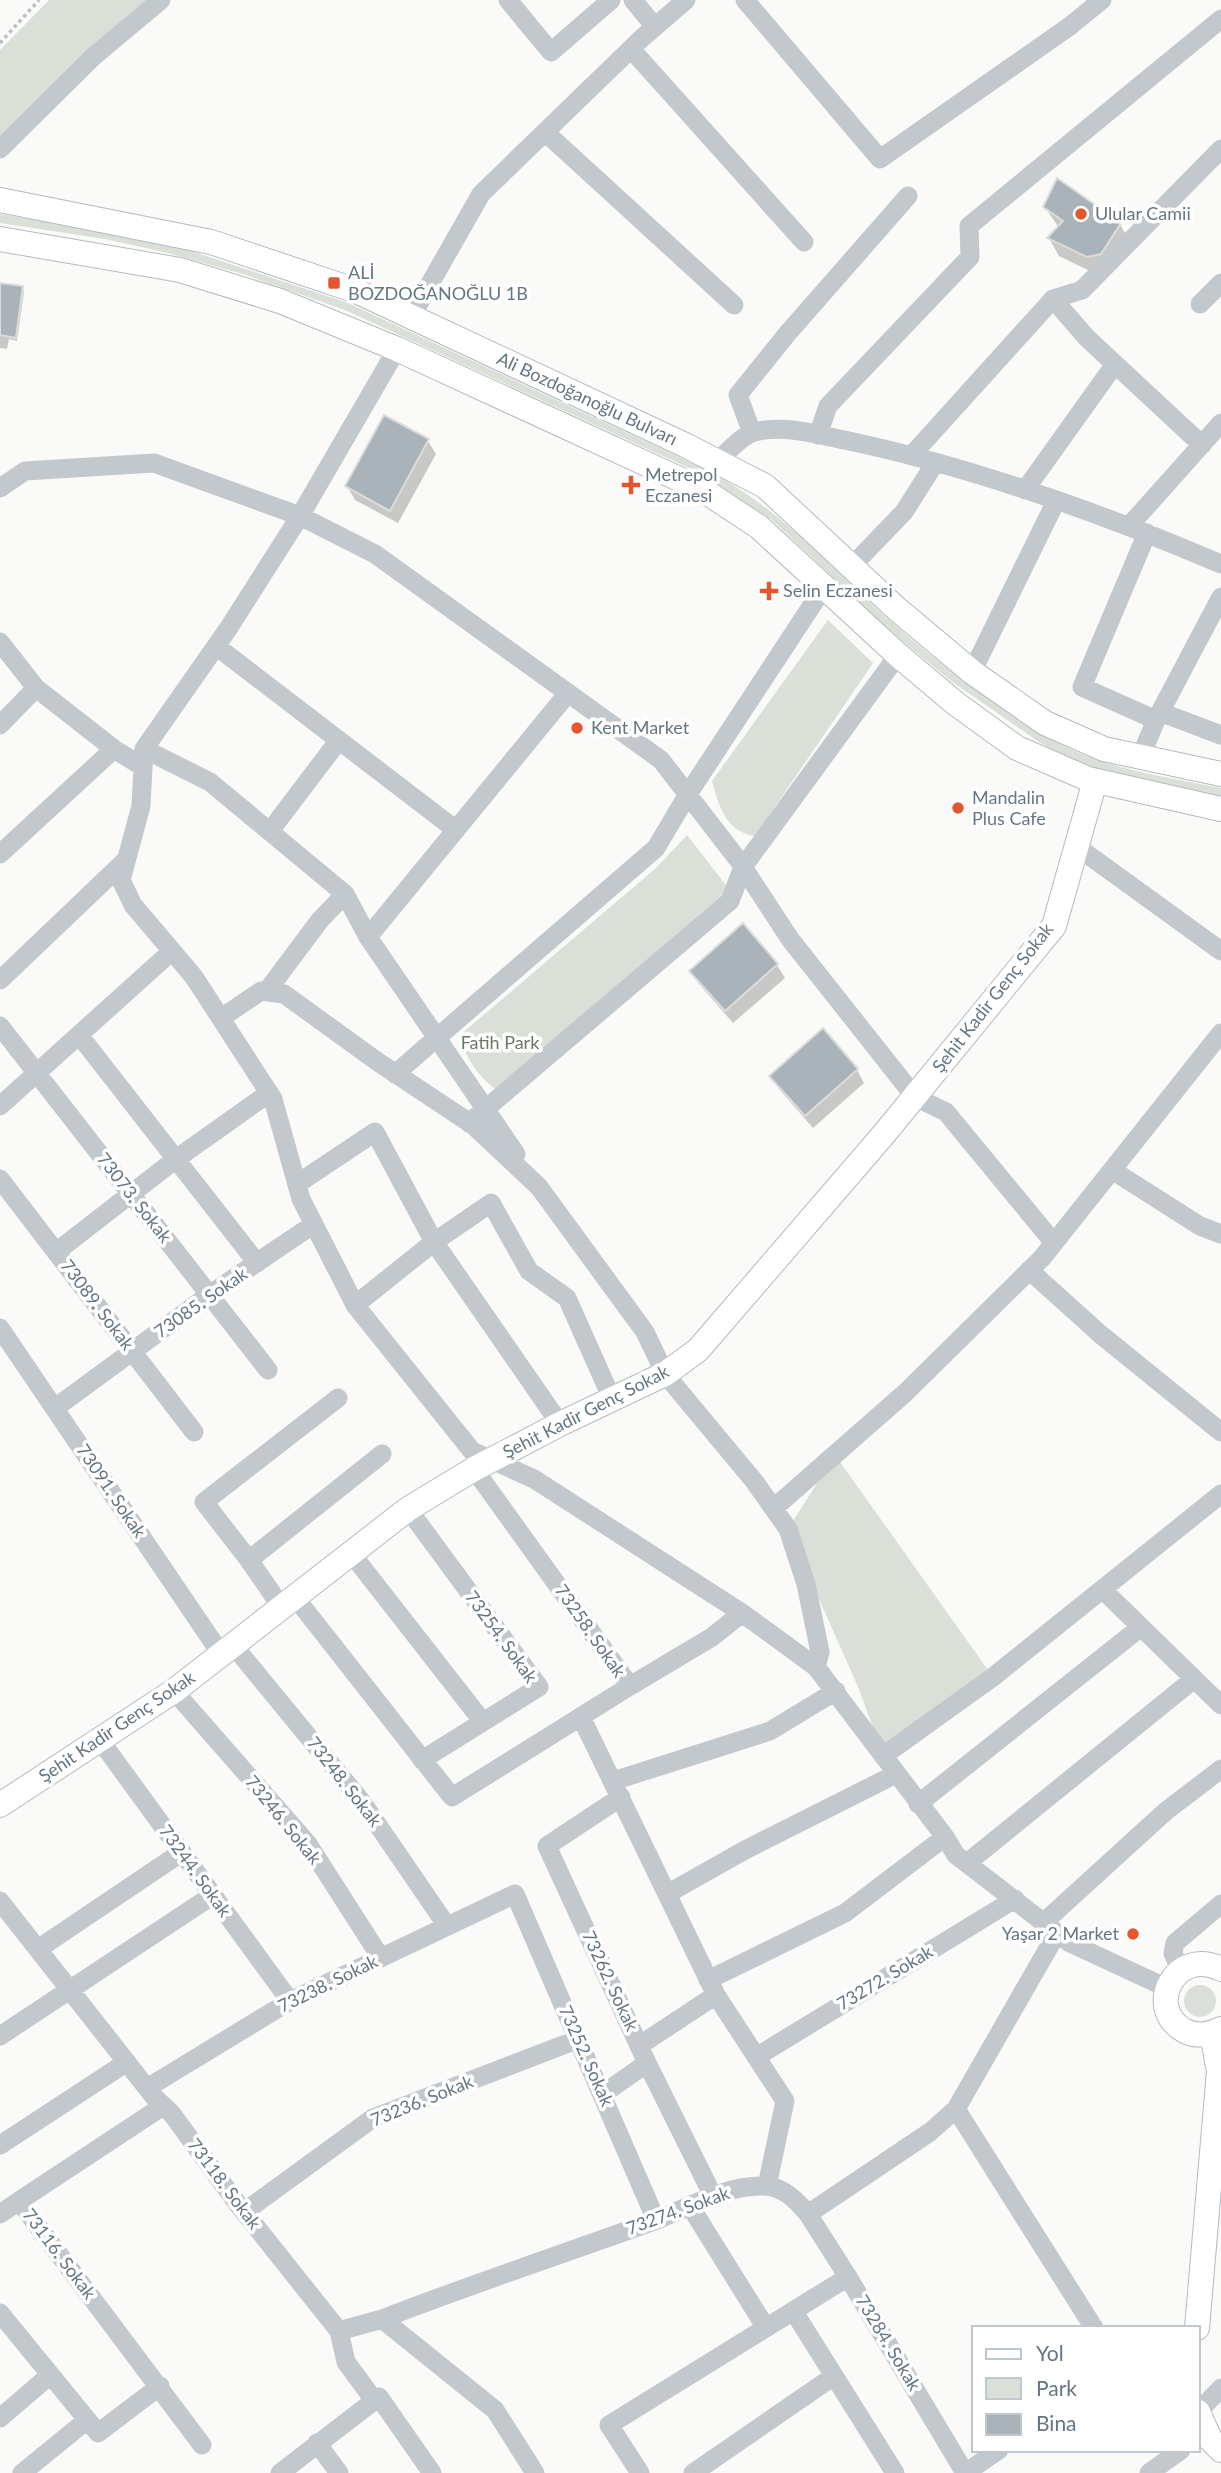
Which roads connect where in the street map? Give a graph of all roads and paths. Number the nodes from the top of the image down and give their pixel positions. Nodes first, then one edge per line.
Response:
1 (39, 0) edge
2 (508, 0) edge
3 (611, 0) edge
4 (633, 0) edge
5 (685, 0) edge
6 (745, 0) edge
7 (1102, 0) edge
8 (150, 3) edge
9 (1221, 19) edge
10 (655, 27) junction
11 (0, 43) edge
12 (631, 49) junction
13 (545, 132) junction
14 (0, 149) edge
15 (1221, 149) edge
16 (908, 196) dead end
17 (0, 200) edge
18 (0, 239) edge
19 (804, 242) dead end
20 (1221, 283) edge
21 (1053, 299) junction
22 (1200, 304) dead end
23 (734, 305) dead end
24 (411, 317) junction
25 (397, 349) junction
26 (1115, 364) junction
27 (1221, 424) edge
28 (752, 432) junction
29 (818, 435) junction
30 (1202, 445) junction
31 (911, 456) junction
32 (717, 461) junction
33 (935, 463) junction
34 (0, 488) edge
35 (1025, 490) junction
36 (1056, 501) junction
37 (300, 516) junction
38 (1139, 529) junction
39 (1221, 564) edge
40 (851, 567) junction
41 (824, 587) junction
42 (1221, 597) edge
43 (0, 642) edge
44 (216, 646) junction
45 (898, 655) junction
46 (972, 672) junction
47 (36, 688) junction
48 (568, 693) junction
49 (1158, 716) junction
50 (0, 725) edge
51 (1221, 735) edge
52 (339, 740) junction
53 (114, 749) junction
54 (144, 758) junction
55 (1140, 758) junction
56 (1221, 774) edge
57 (1095, 780) junction
58 (688, 794) junction
59 (1221, 809) edge
60 (456, 830) junction
61 (270, 831) junction
62 (1076, 846) junction
63 (0, 853) edge
64 (127, 860) junction
65 (743, 867) junction
66 (345, 894) junction
67 (368, 937) junction
68 (172, 951) junction
69 (1221, 951) edge
70 (0, 980) edge
71 (267, 991) junction
72 (221, 1017) junction
73 (2, 1033) edge
74 (1221, 1033) edge
75 (79, 1035) junction
76 (436, 1038) junction
77 (36, 1074) junction
78 (395, 1074) junction
79 (270, 1093) junction
80 (915, 1097) junction
81 (0, 1106) edge
82 (485, 1109) junction
83 (469, 1122) junction
84 (176, 1159) junction
85 (1112, 1170) junction
86 (0, 1179) edge
87 (297, 1184) junction
88 (536, 1184) junction
89 (130, 1193) junction
90 (314, 1224) junction
91 (1221, 1234) edge
92 (434, 1242) junction
93 (1054, 1242) junction
94 (56, 1252) junction
95 (257, 1263) junction
96 (1029, 1270) junction
97 (209, 1295) junction
98 (355, 1305) junction
99 (0, 1328) edge
100 (132, 1351) junction
101 (268, 1370) dead end
102 (665, 1374) junction
103 (338, 1398) dead end
104 (612, 1399) junction
105 (55, 1408) junction
106 (560, 1424) junction
107 (194, 1432) dead end
108 (1221, 1432) edge
109 (382, 1454) dead end
110 (482, 1465) junction
111 (1221, 1494) edge
112 (774, 1508) junction
113 (408, 1509) junction
114 (351, 1553) junction
115 (249, 1560) junction
116 (1103, 1590) junction
117 (289, 1602) junction
118 (742, 1613) junction
119 (1141, 1627) junction
120 (227, 1649) junction
121 (816, 1667) junction
122 (1194, 1679) junction
123 (630, 1686) junction
124 (174, 1691) junction
125 (836, 1691) junction
126 (1221, 1705) edge
127 (581, 1717) junction
128 (483, 1722) junction
129 (100, 1740) junction
130 (883, 1756) junction
131 (422, 1760) junction
132 (1221, 1769) edge
133 (896, 1774) junction
134 (617, 1789) junction
135 (918, 1804) junction
136 (0, 1805) edge
137 (945, 1837) junction
138 (182, 1852) junction
139 (967, 1863) junction
140 (515, 1894) joint
141 (667, 1894) junction
142 (213, 1895) junction
143 (1015, 1899) junction
144 (1221, 1904) edge
145 (1, 1905) edge
146 (447, 1926) junction
147 (1050, 1928) junction
148 (38, 1949) junction
149 (380, 1958) junction
150 (1218, 1963) edge
151 (1174, 1979) junction
152 (712, 1987) junction
153 (71, 1990) junction
154 (290, 2001) junction
155 (1217, 2031) edge
156 (0, 2036) edge
157 (579, 2039) junction
158 (644, 2054) junction
159 (756, 2057) junction
160 (127, 2062) junction
161 (148, 2088) junction
162 (603, 2094) junction
163 (163, 2106) junction
164 (956, 2109) junction
165 (0, 2145) edge
166 (767, 2186) junction
167 (713, 2196) junction
168 (19, 2201) junction
169 (690, 2206) junction
170 (244, 2212) junction
171 (0, 2214) edge
172 (808, 2214) junction
173 (656, 2220) junction
174 (848, 2277) junction
175 (794, 2312) junction
176 (0, 2313) edge
177 (382, 2319) junction
178 (1093, 2326) edge
179 (1197, 2326) edge
180 (766, 2328) junction
181 (339, 2331) junction
182 (49, 2376) junction
183 (834, 2376) junction
184 (160, 2386) junction
185 (1221, 2388) edge
186 (379, 2397) junction
187 (0, 2418) edge
188 (87, 2420) junction
189 (1200, 2421) edge
190 (317, 2444) junction
191 (202, 2445) dead end
192 (1221, 2450) edge
193 (996, 2452) edge
194 (1178, 2452) edge
195 (22, 2473) edge
196 (280, 2473) edge
197 (339, 2473) edge
198 (432, 2473) edge
199 (535, 2473) edge
200 (640, 2473) edge
201 (692, 2473) edge
202 (895, 2473) edge
203 (965, 2473) edge
204 (1149, 2473) edge

1 - 11 path
2 - 3 street
4 - 10 street
5 - 10 street
6 - 7 street
8 - 14 street
9 - 29 street
10 - 12 street
12 - 13 street
12 - 19 street
13 - 23 street
13 - 24 street
15 - 21 street
16 - 28 street
17 - 24 main road, Ali Bozdoğanoğlu Bulvarı
18 - 25 main road, Ali Bozdoğanoğlu Bulvarı
20 - 22 street
21 - 26 street
21 - 31 street
24 - 32 main road, Ali Bozdoğanoğlu Bulvarı
25 - 37 street
25 - 41 main road, Ali Bozdoğanoğlu Bulvarı
26 - 30 street
26 - 35 street
27 - 30 street
28 - 29 street
28 - 32 street
29 - 31 street
30 - 38 street
31 - 33 street
32 - 40 main road, Ali Bozdoğanoğlu Bulvarı
33 - 35 street
33 - 40 street
34 - 37 street
35 - 36 street
36 - 38 street
36 - 46 street
37 - 44 street
37 - 48 street
38 - 39 street
38 - 49 street
40 - 46 main road, Ali Bozdoğanoğlu Bulvarı
41 - 45 main road, Ali Bozdoğanoğlu Bulvarı
41 - 58 street
42 - 49 street
43 - 47 street
44 - 52 street
44 - 54 street
45 - 57 main road, Ali Bozdoğanoğlu Bulvarı
45 - 65 street
46 - 55 main road, Ali Bozdoğanoğlu Bulvarı
47 - 50 street
47 - 53 street
48 - 58 street
48 - 60 street
49 - 51 street
49 - 55 street
52 - 60 street
52 - 61 street
53 - 54 street
53 - 63 street
54 - 61 street
54 - 64 street
55 - 56 main road, Ali Bozdoğanoğlu Bulvarı
57 - 59 main road, Ali Bozdoğanoğlu Bulvarı
57 - 62 main road, Şehit Kadir Genç Sokak
58 - 65 street
58 - 76 street
60 - 67 street
61 - 66 street
62 - 69 street
62 - 80 main road, Şehit Kadir Genç Sokak
64 - 68 street
64 - 70 street
65 - 80 street
65 - 82 street
66 - 67 street
66 - 71 street
67 - 76 street
68 - 72 street
68 - 75 street
71 - 72 street
71 - 78 street
72 - 79 street
73 - 77 street, 73073. Sokak
74 - 85 street
75 - 77 street
75 - 84 street
76 - 78 street
76 - 82 street
77 - 81 street
77 - 89 street, 73073. Sokak
78 - 83 street
79 - 84 street
79 - 87 street
80 - 93 street
80 - 102 main road, Şehit Kadir Genç Sokak
82 - 83 street
82 - 88 street
83 - 88 street
84 - 89 street
84 - 95 street
85 - 91 street
85 - 93 street
86 - 94 street, 73089. Sokak
87 - 90 street
87 - 92 street
88 - 102 street
89 - 94 street
89 - 97 street, 73073. Sokak
90 - 95 street, 73085. Sokak
90 - 98 street
92 - 98 street
92 - 104 street
92 - 106 street
93 - 96 street
94 - 100 street, 73089. Sokak
95 - 97 street, 73085. Sokak
96 - 108 street
96 - 112 street
97 - 100 street, 73085. Sokak
97 - 101 street, 73073. Sokak
98 - 110 street
99 - 105 street, 73091. Sokak
100 - 105 street, 73085. Sokak
100 - 107 street, 73089. Sokak
102 - 104 main road, Şehit Kadir Genç Sokak
102 - 112 street
103 - 115 street
104 - 106 main road, Şehit Kadir Genç Sokak
105 - 120 street, 73091. Sokak
106 - 110 main road, Şehit Kadir Genç Sokak
109 - 115 street
110 - 113 main road, Şehit Kadir Genç Sokak
110 - 118 street
110 - 123 street, 73258. Sokak
111 - 116 street
112 - 121 street
113 - 114 main road, Şehit Kadir Genç Sokak
113 - 128 street, 73254. Sokak
114 - 117 main road, Şehit Kadir Genç Sokak
114 - 128 street
115 - 117 street
116 - 119 street
116 - 130 street
117 - 120 main road, Şehit Kadir Genç Sokak
117 - 131 street
118 - 121 street
118 - 123 street
119 - 122 street
119 - 135 street
120 - 124 main road, Şehit Kadir Genç Sokak
120 - 146 street, 73248. Sokak
121 - 125 street
122 - 126 street
122 - 139 street
123 - 127 street, 73258. Sokak
124 - 129 main road, Şehit Kadir Genç Sokak
124 - 149 street, 73246. Sokak
125 - 130 street
125 - 134 street
127 - 131 street, 73258. Sokak
127 - 134 street
128 - 131 street, 73254. Sokak
129 - 136 main road, Şehit Kadir Genç Sokak
129 - 138 street, 73244. Sokak
130 - 133 street
132 - 147 street
133 - 135 street
133 - 141 street
134 - 141 street
134 - 158 street, 73262. Sokak
135 - 137 street
137 - 139 street
137 - 152 street
138 - 142 street, 73244. Sokak
138 - 148 street
139 - 143 street
140 - 146 street, 73238. Sokak
140 - 157 street, 73252. Sokak
141 - 152 street
142 - 153 street
142 - 154 street, 73244. Sokak
143 - 147 street
143 - 159 street, 73272. Sokak
144 - 151 street
145 - 148 street, 73118. Sokak
146 - 149 street, 73238. Sokak
147 - 151 street
147 - 164 street
148 - 153 street, 73118. Sokak
149 - 154 street, 73238. Sokak
150 - 151 main road
151 - 155 main road
152 - 158 street
152 - 159 street
153 - 156 street
153 - 160 street, 73118. Sokak
154 - 161 street, 73238. Sokak
155 - 179 main road
157 - 162 street, 73252. Sokak
157 - 170 street, 73236. Sokak
158 - 162 street
158 - 167 street, 73262. Sokak
159 - 166 street
160 - 161 street, 73118. Sokak
160 - 165 street
161 - 163 street, 73118. Sokak
162 - 173 street, 73252. Sokak
163 - 168 street, 73116. Sokak
163 - 170 street, 73118. Sokak
164 - 172 street
164 - 178 street
166 - 167 street, 73274. Sokak
166 - 172 street
167 - 169 street, 73274. Sokak
168 - 171 street
168 - 184 street, 73116. Sokak
169 - 173 street, 73274. Sokak
169 - 180 street
170 - 181 street, 73118. Sokak
172 - 174 street, 73284. Sokak
173 - 177 street, 73274. Sokak
174 - 175 street
174 - 203 street, 73284. Sokak
175 - 180 street
175 - 183 street
176 - 182 street
177 - 181 street, 73274. Sokak
177 - 199 street
180 - 200 street
181 - 186 street, 73118. Sokak
182 - 187 street
182 - 188 street
183 - 201 street
183 - 202 street
184 - 188 street
184 - 191 street, 73116. Sokak
185 - 189 street
186 - 190 street
186 - 198 street, 73118. Sokak
188 - 195 street
189 - 192 main road
190 - 196 street
190 - 197 street
193 - 203 street
194 - 204 street

